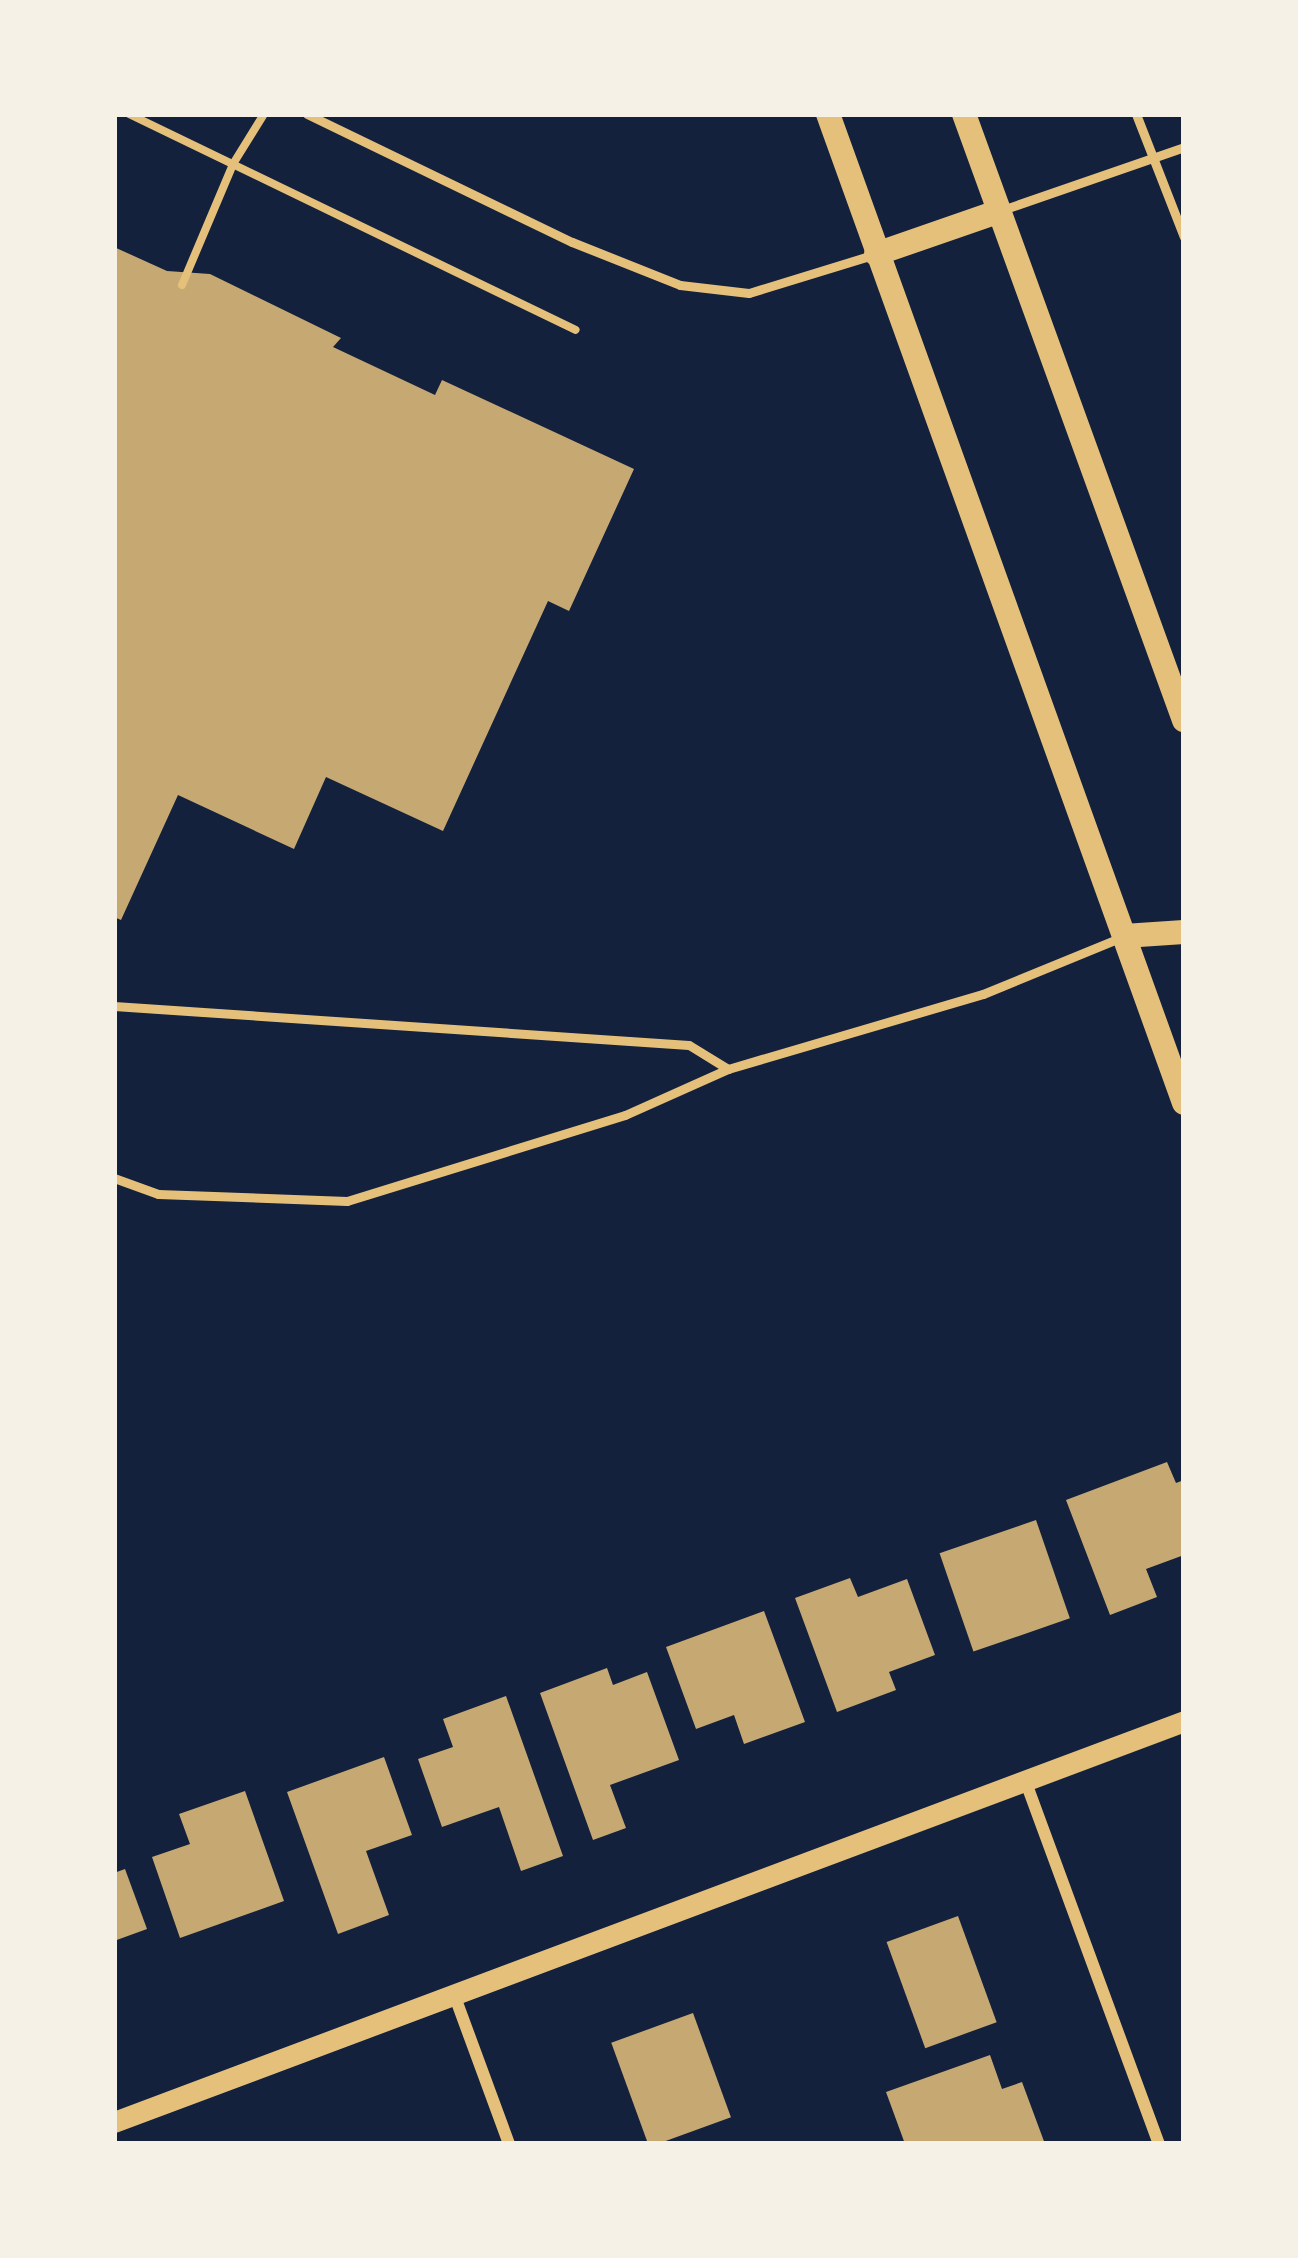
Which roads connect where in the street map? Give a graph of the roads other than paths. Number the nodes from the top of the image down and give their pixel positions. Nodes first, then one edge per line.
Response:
1 (307, 114) edge
2 (828, 114) edge
3 (964, 114) edge
4 (1136, 114) edge
5 (1184, 147) edge
6 (1152, 158) junction
7 (1000, 211) junction
8 (1184, 237) edge
9 (876, 254) junction
10 (1184, 720) edge
11 (1184, 932) edge
12 (1124, 936) junction
13 (114, 1006) edge
14 (728, 1069) junction
15 (1184, 1103) edge
16 (114, 1178) edge
17 (1184, 1721) edge
18 (1025, 1780) junction
19 (455, 1997) junction
20 (114, 2122) edge
21 (509, 2144) edge
22 (1159, 2144) edge

1 - 9 lane
2 - 9 main road
3 - 7 main road
4 - 6 lane
5 - 6 lane
6 - 7 lane
6 - 8 lane
7 - 9 main road
7 - 10 main road
9 - 12 main road
11 - 12 main road
12 - 14 lane
12 - 15 main road
13 - 14 lane
14 - 16 lane
17 - 18 street
18 - 19 street
18 - 22 street
19 - 20 street
19 - 21 street

